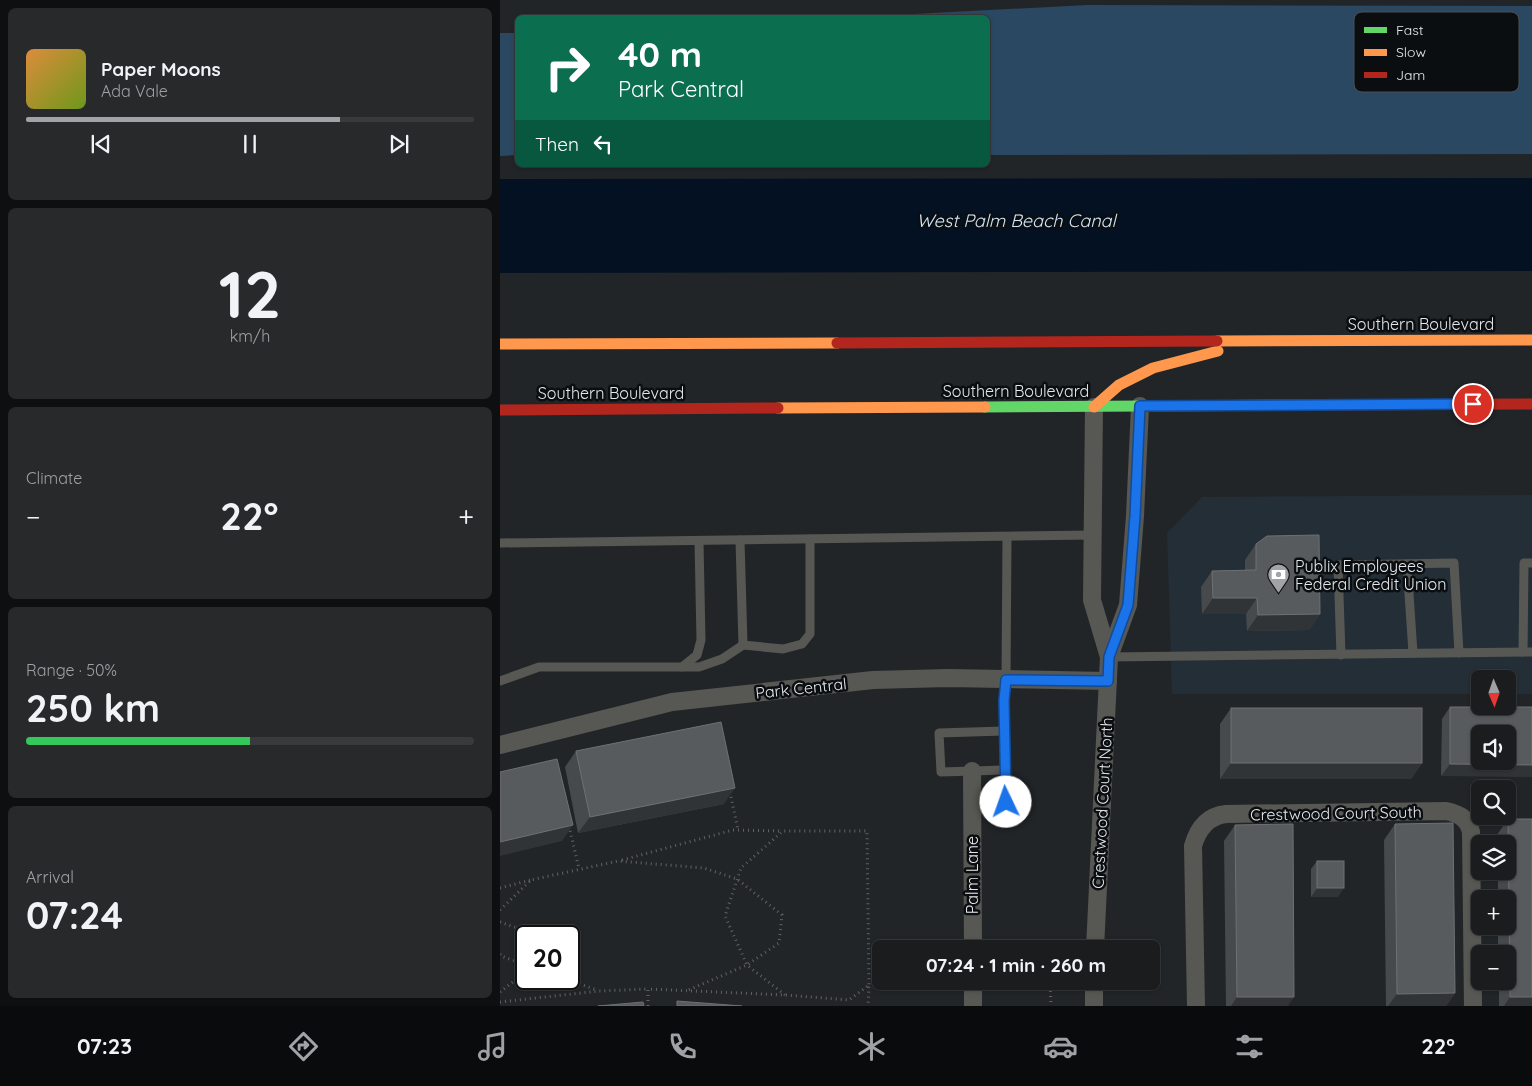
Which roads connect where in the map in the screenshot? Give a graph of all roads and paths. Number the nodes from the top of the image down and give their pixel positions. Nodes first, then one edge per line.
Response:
1 (1532, 340) edge
2 (1256, 341) junction
3 (500, 344) edge
4 (1532, 404) edge
5 (1140, 406) junction
6 (1094, 407) junction
7 (500, 410) edge
8 (1092, 535) junction
9 (1007, 537) junction
10 (810, 539) junction
11 (740, 540) junction
12 (699, 541) junction
13 (500, 543) edge
14 (1532, 563) edge
15 (1408, 564) junction
16 (743, 645) junction
17 (1459, 652) junction
18 (1528, 652) edge
19 (1341, 654) junction
20 (1413, 654) junction
21 (1109, 657) junction
22 (682, 667) junction
23 (1006, 680) junction
24 (500, 681) edge
25 (1108, 681) junction
26 (1004, 731) junction
27 (500, 745) edge
28 (1004, 770) junction
29 (972, 771) junction
30 (728, 782) edge
31 (1006, 802) dead end
32 (568, 821) edge
33 (738, 830) junction
34 (783, 831) junction
35 (618, 861) junction
36 (579, 869) junction
37 (738, 879) junction
38 (531, 880) junction
39 (500, 888) edge
40 (500, 910) edge
41 (500, 922) edge
42 (515, 927) edge
43 (972, 940) edge
44 (1095, 940) edge
45 (500, 954) edge
46 (515, 961) edge
47 (746, 965) junction
48 (515, 980) edge
49 (580, 984) edge
50 (869, 985) junction
51 (648, 989) junction
52 (972, 990) edge
53 (1050, 990) edge
54 (1094, 990) edge
55 (600, 991) junction
56 (686, 991) junction
57 (500, 992) edge
58 (784, 995) junction
59 (500, 1002) edge
60 (648, 1006) edge
61 (868, 1006) edge
62 (973, 1006) edge
63 (1051, 1006) edge
64 (1094, 1006) edge
65 (1196, 1006) edge
66 (1473, 1006) edge

1 - 2 highway, Southern Boulevard
2 - 3 highway, Southern Boulevard
2 - 6 highway
4 - 5 highway, Southern Boulevard
5 - 6 highway, Southern Boulevard
5 - 21 street, Crestwood Court North
6 - 7 highway, Southern Boulevard
6 - 8 street, Crestwood Court North
8 - 9 lane
8 - 21 street, Crestwood Court North
9 - 10 lane
9 - 23 lane
10 - 11 lane
10 - 16 lane
11 - 12 lane
11 - 16 lane
12 - 13 lane
12 - 22 lane
14 - 18 lane
15 - 17 lane
15 - 19 lane
15 - 20 lane
16 - 22 lane
17 - 18 lane
17 - 20 lane
19 - 20 lane
19 - 21 lane
21 - 25 street, Crestwood Court North
22 - 24 lane
23 - 25 street, Park Central
23 - 26 lane
23 - 27 street, Park Central
25 - 44 street, Crestwood Court North
26 - 28 lane
26 - 29 lane
28 - 29 lane
28 - 31 lane
29 - 43 street, Palm Lane
30 - 33 path
32 - 36 path
33 - 34 path
33 - 35 path
34 - 37 path
34 - 50 path
35 - 36 path
35 - 37 path
36 - 38 path
37 - 47 path
37 - 47 path
38 - 39 path
38 - 40 path
41 - 42 path
45 - 46 path
47 - 56 path
47 - 58 path
48 - 57 path
49 - 55 path
50 - 58 path
50 - 61 path
51 - 55 path
51 - 56 path
51 - 60 path
52 - 62 street
53 - 63 path
54 - 64 street
55 - 59 path
56 - 58 path
65 - 66 street, Crestwood Court South

